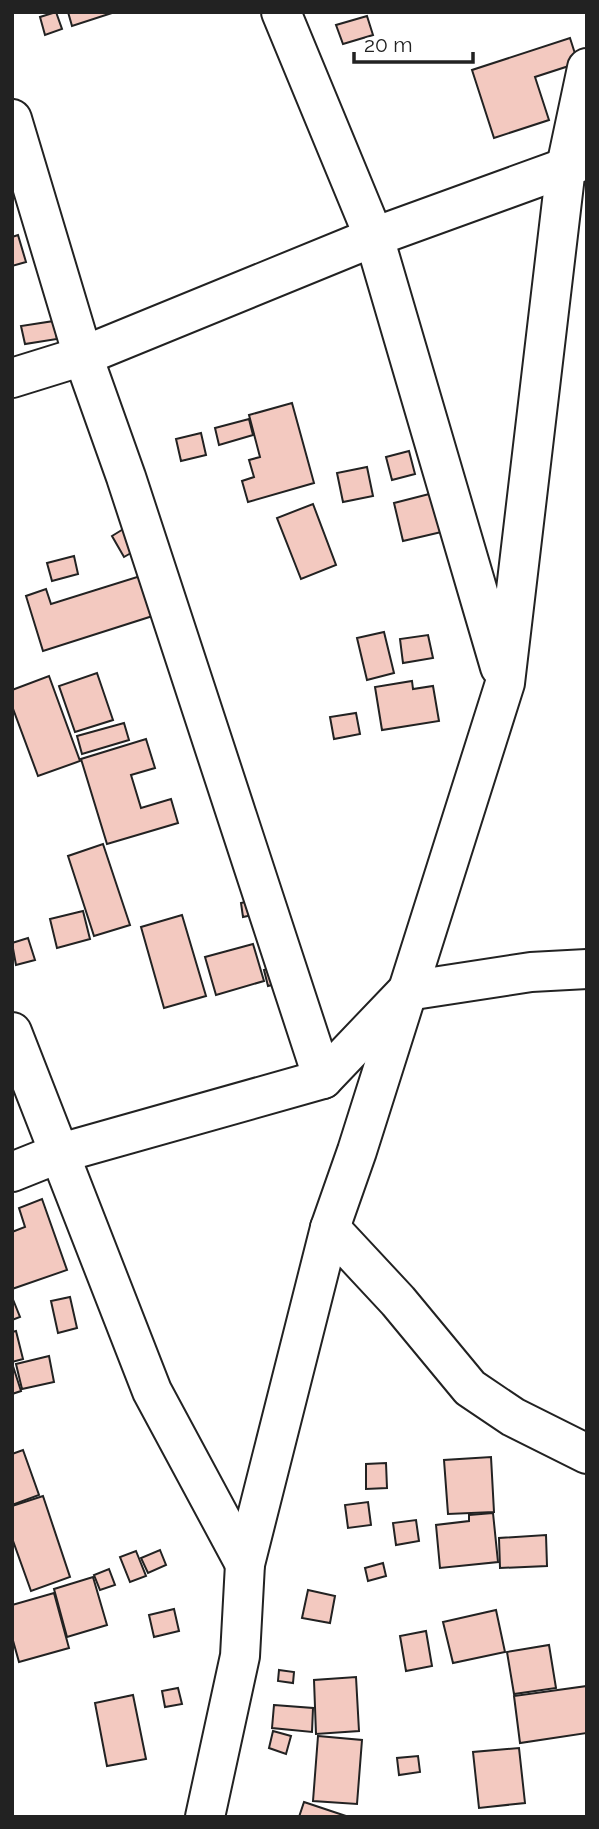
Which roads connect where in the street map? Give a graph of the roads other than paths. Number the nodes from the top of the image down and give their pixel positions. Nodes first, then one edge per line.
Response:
1 (281, 12) edge
2 (587, 68) edge
3 (12, 119) edge
4 (576, 164) edge
5 (374, 237) junction
6 (83, 356) junction
7 (12, 378) edge
8 (505, 683) junction
9 (587, 969) edge
10 (407, 991) junction
11 (12, 1032) edge
12 (323, 1079) junction
13 (57, 1154) junction
14 (12, 1172) edge
15 (330, 1228) junction
16 (587, 1454) edge
17 (245, 1564) junction
18 (205, 1817) edge

1 - 5 street
2 - 4 street
3 - 6 street
4 - 5 street
4 - 8 street
5 - 6 street
5 - 8 street
6 - 7 street
6 - 12 street
8 - 10 street
9 - 10 street
10 - 12 street
10 - 15 street
11 - 13 street
12 - 13 street
13 - 14 street
13 - 17 street
15 - 16 street
15 - 17 street
17 - 18 street

